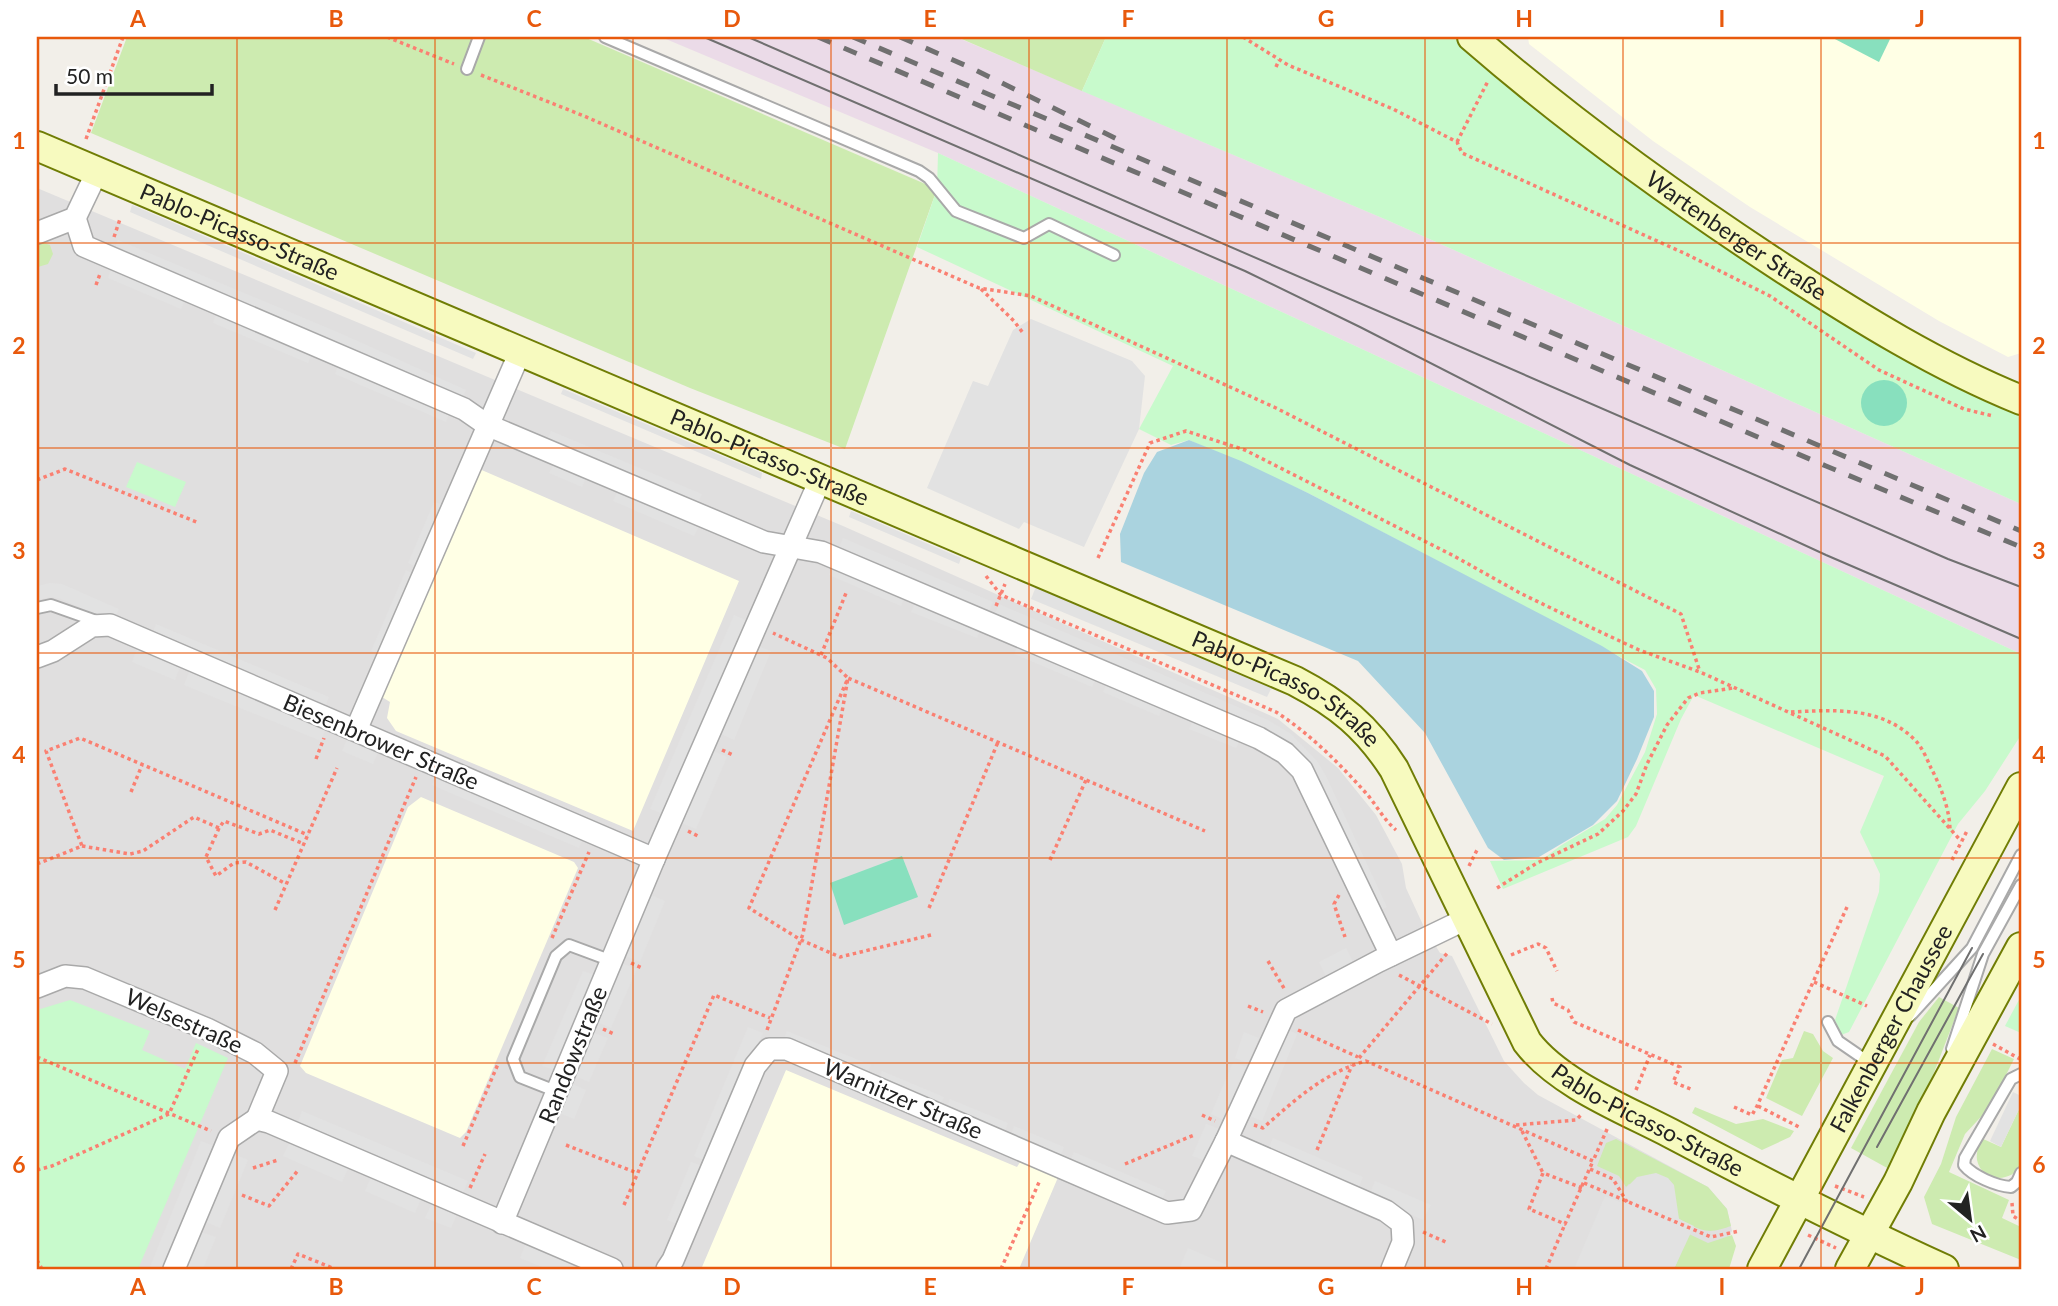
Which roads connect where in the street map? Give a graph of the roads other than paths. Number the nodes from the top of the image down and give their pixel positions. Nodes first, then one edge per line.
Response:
1 (479, 37) edge
2 (604, 37) edge
3 (1474, 37) edge
4 (467, 69) road end
5 (37, 146) edge
6 (97, 172) junction
7 (75, 218) junction
8 (37, 233) edge
9 (1114, 255) dead end
10 (520, 352) junction
11 (2021, 400) edge
12 (487, 425) junction
13 (820, 480) junction
14 (790, 548) junction
15 (37, 608) edge
16 (108, 626) junction
17 (37, 657) edge
18 (356, 730) junction
19 (2021, 787) edge
20 (2021, 855) edge
21 (654, 859) junction
22 (2021, 885) edge
23 (1465, 919) junction
24 (2021, 947) edge
25 (1385, 958) junction
26 (612, 961) junction
27 (37, 987) edge
28 (1828, 1023) dead end
29 (1877, 1056) junction
30 (2021, 1074) edge
31 (558, 1092) junction
32 (1931, 1112) junction
33 (257, 1119) junction
34 (1228, 1135) junction
35 (2021, 1173) edge
36 (1799, 1200) junction
37 (502, 1223) junction
38 (1859, 1254) edge
39 (174, 1269) edge
40 (612, 1269) edge
41 (667, 1269) edge
42 (1392, 1269) edge
43 (1762, 1269) edge
44 (1944, 1269) edge

1 - 4 lane
2 - 9 lane
3 - 11 main road, Wartenberger Straße
5 - 6 main road, Pablo-Picasso-Straße
6 - 7 street
6 - 10 main road, Pablo-Picasso-Straße
7 - 8 street
7 - 12 street
10 - 12 street
10 - 13 main road, Pablo-Picasso-Straße
12 - 14 street
12 - 18 street
13 - 14 street, Randowstraße
13 - 23 main road, Pablo-Picasso-Straße
14 - 21 street, Randowstraße
14 - 25 street
15 - 16 lane, Biesenbrower Straße
16 - 17 street
16 - 18 street, Biesenbrower Straße
18 - 21 street, Biesenbrower Straße
19 - 29 main road, Falkenberger Chaussee
20 - 29 lane
21 - 26 street, Randowstraße
22 - 32 lane
23 - 25 street, Warnitzer Straße
23 - 36 main road, Pablo-Picasso-Straße
24 - 32 main road
25 - 34 street, Warnitzer Straße
26 - 31 street, Randowstraße
26 - 31 lane
27 - 33 street, Welsestraße
28 - 29 lane
29 - 36 main road, Falkenberger Chaussee
30 - 35 lane
31 - 37 street, Randowstraße
32 - 38 main road
33 - 37 street
33 - 39 street
34 - 41 street, Warnitzer Straße
34 - 42 street
36 - 38 main road, Pablo-Picasso-Straße
36 - 43 main road, Falkenberger Chaussee
37 - 40 street
38 - 44 main road, Pablo-Picasso-Straße

